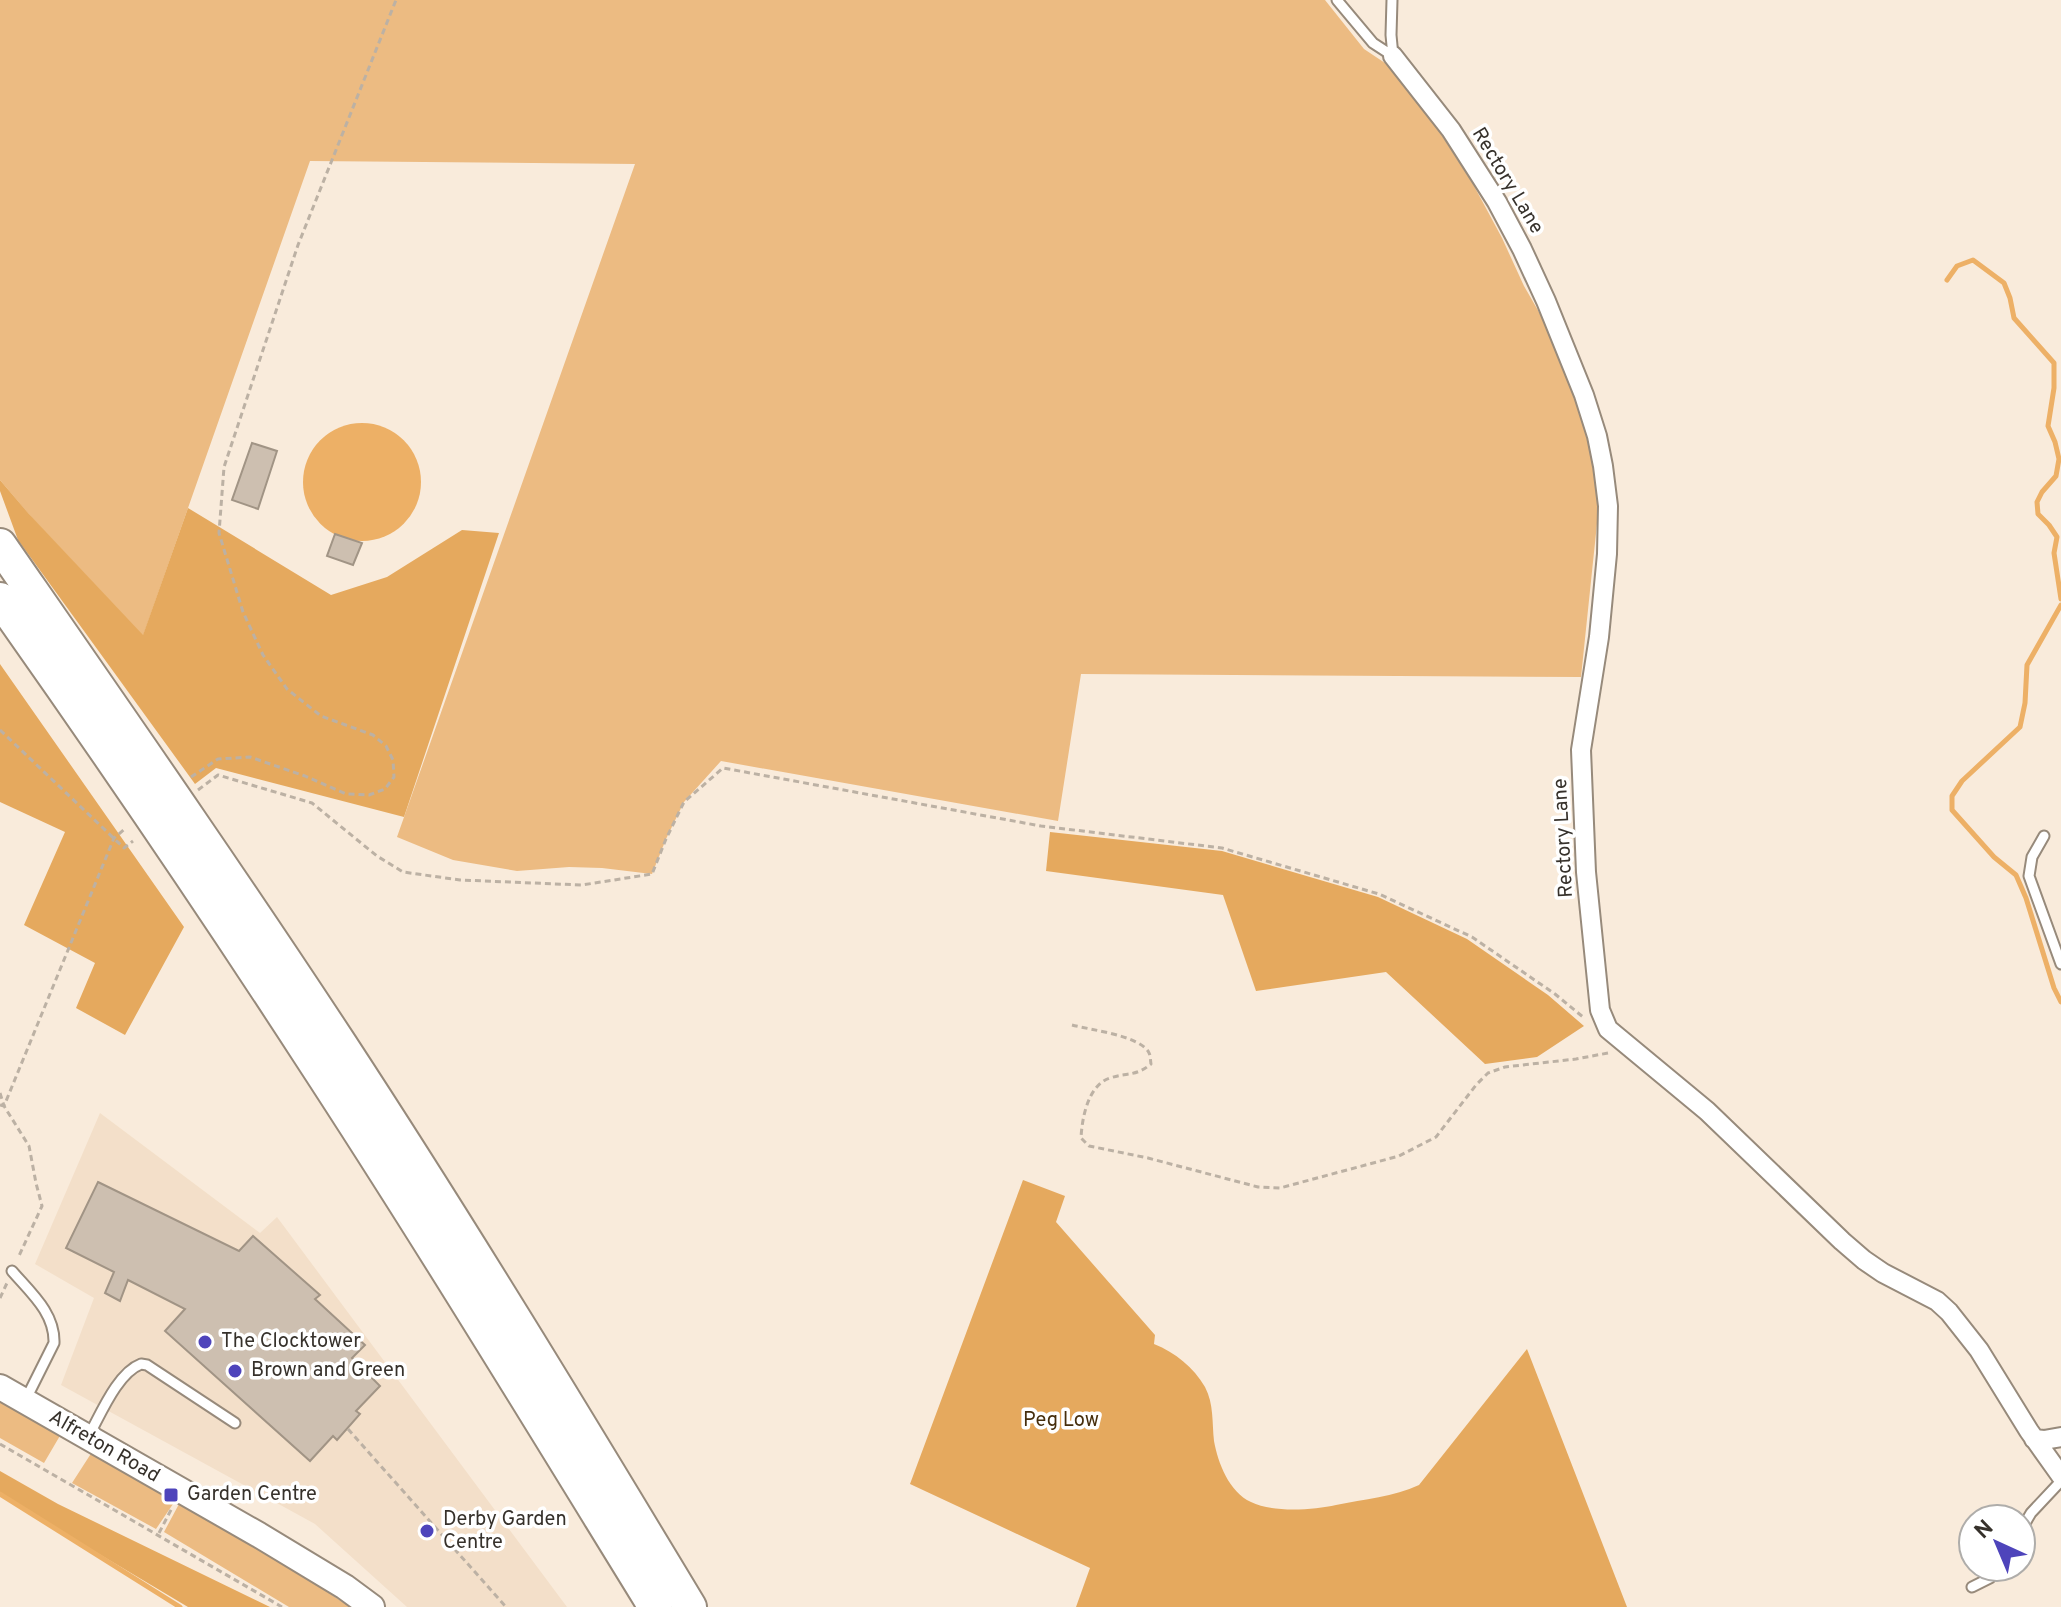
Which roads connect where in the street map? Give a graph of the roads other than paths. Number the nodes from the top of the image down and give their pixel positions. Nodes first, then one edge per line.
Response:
1 (1337, 0) edge
2 (1392, 0) edge
3 (1393, 56) junction
4 (0, 545) edge
5 (0, 599) edge
6 (2044, 836) dead end
7 (2061, 964) edge
8 (12, 1271) road end
9 (0, 1387) edge
10 (25, 1401) junction
11 (235, 1423) dead end
12 (88, 1437) junction
13 (2061, 1437) edge
14 (2034, 1439) junction
15 (2061, 1478) edge
16 (2037, 1506) edge
17 (1980, 1583) edge
18 (1972, 1587) dead end
19 (372, 1607) edge
20 (655, 1607) edge
21 (690, 1607) edge

1 - 3 lane
2 - 3 lane
3 - 14 street, Rectory Lane
4 - 21 highway
5 - 20 highway
6 - 7 lane
8 - 10 lane
9 - 10 main road, Alfreton Road
10 - 12 main road, Alfreton Road
11 - 12 lane
12 - 19 main road, Alfreton Road
13 - 14 street
14 - 15 street
15 - 16 lane
17 - 18 lane

